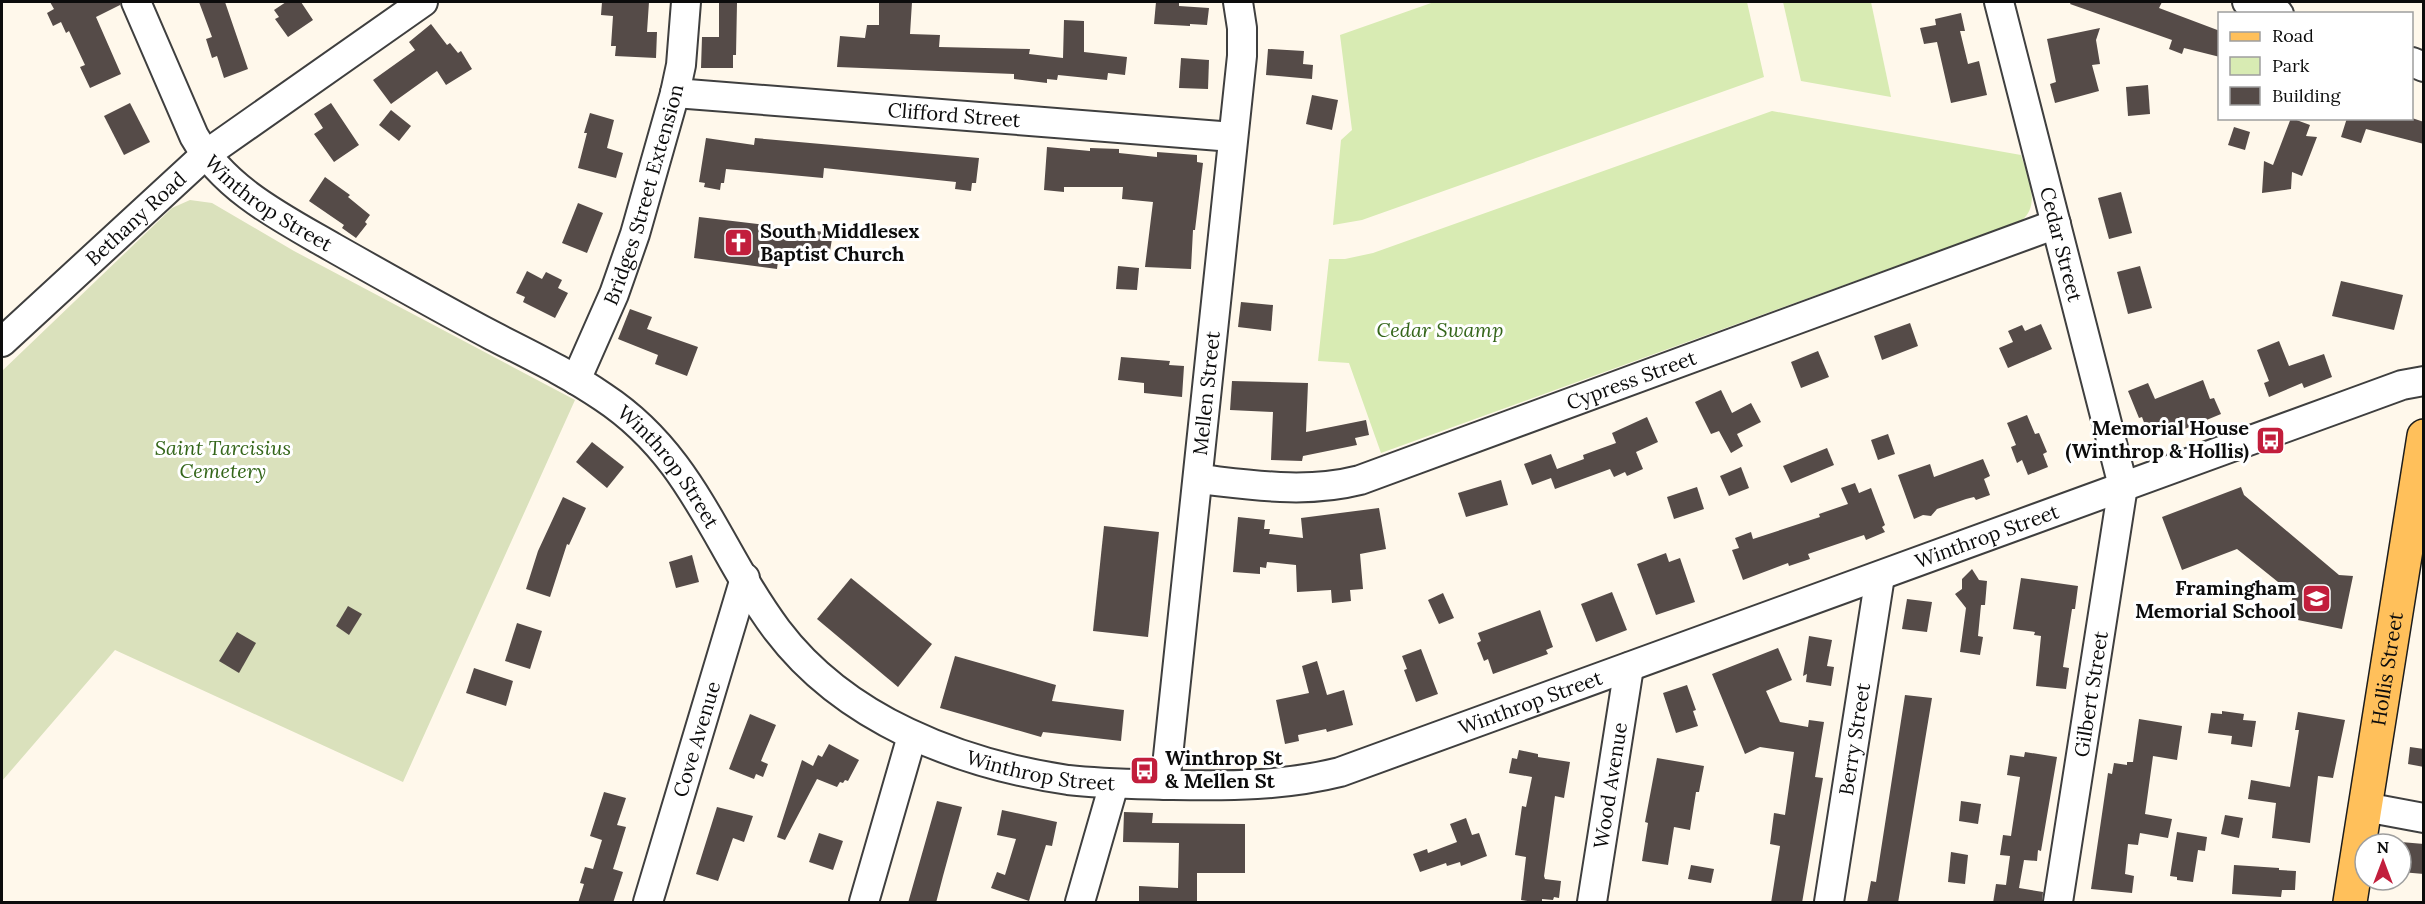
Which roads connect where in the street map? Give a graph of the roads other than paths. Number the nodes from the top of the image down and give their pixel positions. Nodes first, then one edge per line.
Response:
1 (136, 2) edge
2 (423, 2) edge
3 (686, 2) edge
4 (1238, 2) edge
5 (2000, 2) edge
6 (2247, 2) edge
7 (2274, 12) edge
8 (675, 93) junction
9 (1233, 137) junction
10 (206, 155) junction
11 (2056, 224) junction
12 (2, 342) edge
13 (576, 380) junction
14 (2424, 381) edge
15 (2424, 436) edge
16 (1198, 479) junction
17 (2123, 486) junction
18 (2415, 542) edge
19 (1880, 576) junction
20 (745, 578) junction
21 (1629, 667) junction
22 (912, 736) junction
23 (1114, 784) junction
24 (1165, 785) junction
25 (2365, 807) junction
26 (2424, 818) edge
27 (648, 903) edge
28 (864, 903) edge
29 (1080, 903) edge
30 (1592, 903) edge
31 (1829, 903) edge
32 (2058, 903) edge
33 (2350, 903) edge

1 - 10 street, Winthrop Street
2 - 10 street, Bethany Road
3 - 8 street, Bridges Street Extension
4 - 9 street, Mellen Street
5 - 11 street, Cedar Street
6 - 7 street
8 - 9 street, Clifford Street
8 - 13 street, Bridges Street Extension
9 - 16 street, Mellen Street
10 - 12 street, Bethany Road
10 - 13 street, Winthrop Street
11 - 16 street, Cypress Street
11 - 17 street, Cedar Street
13 - 20 street, Winthrop Street
14 - 17 street, Winthrop Street
15 - 18 main road, Hollis Street
16 - 24 street, Mellen Street
17 - 19 street, Winthrop Street
17 - 32 street, Gilbert Street
18 - 25 main road, Hollis Street
19 - 21 street, Winthrop Street
19 - 31 street, Berry Street
20 - 22 street, Winthrop Street
20 - 27 street, Cove Avenue
21 - 24 street, Winthrop Street
21 - 30 street, Wood Avenue
22 - 23 street, Winthrop Street
22 - 28 street
23 - 24 street, Winthrop Street
23 - 29 street
25 - 26 street
25 - 33 main road, Hollis Street

